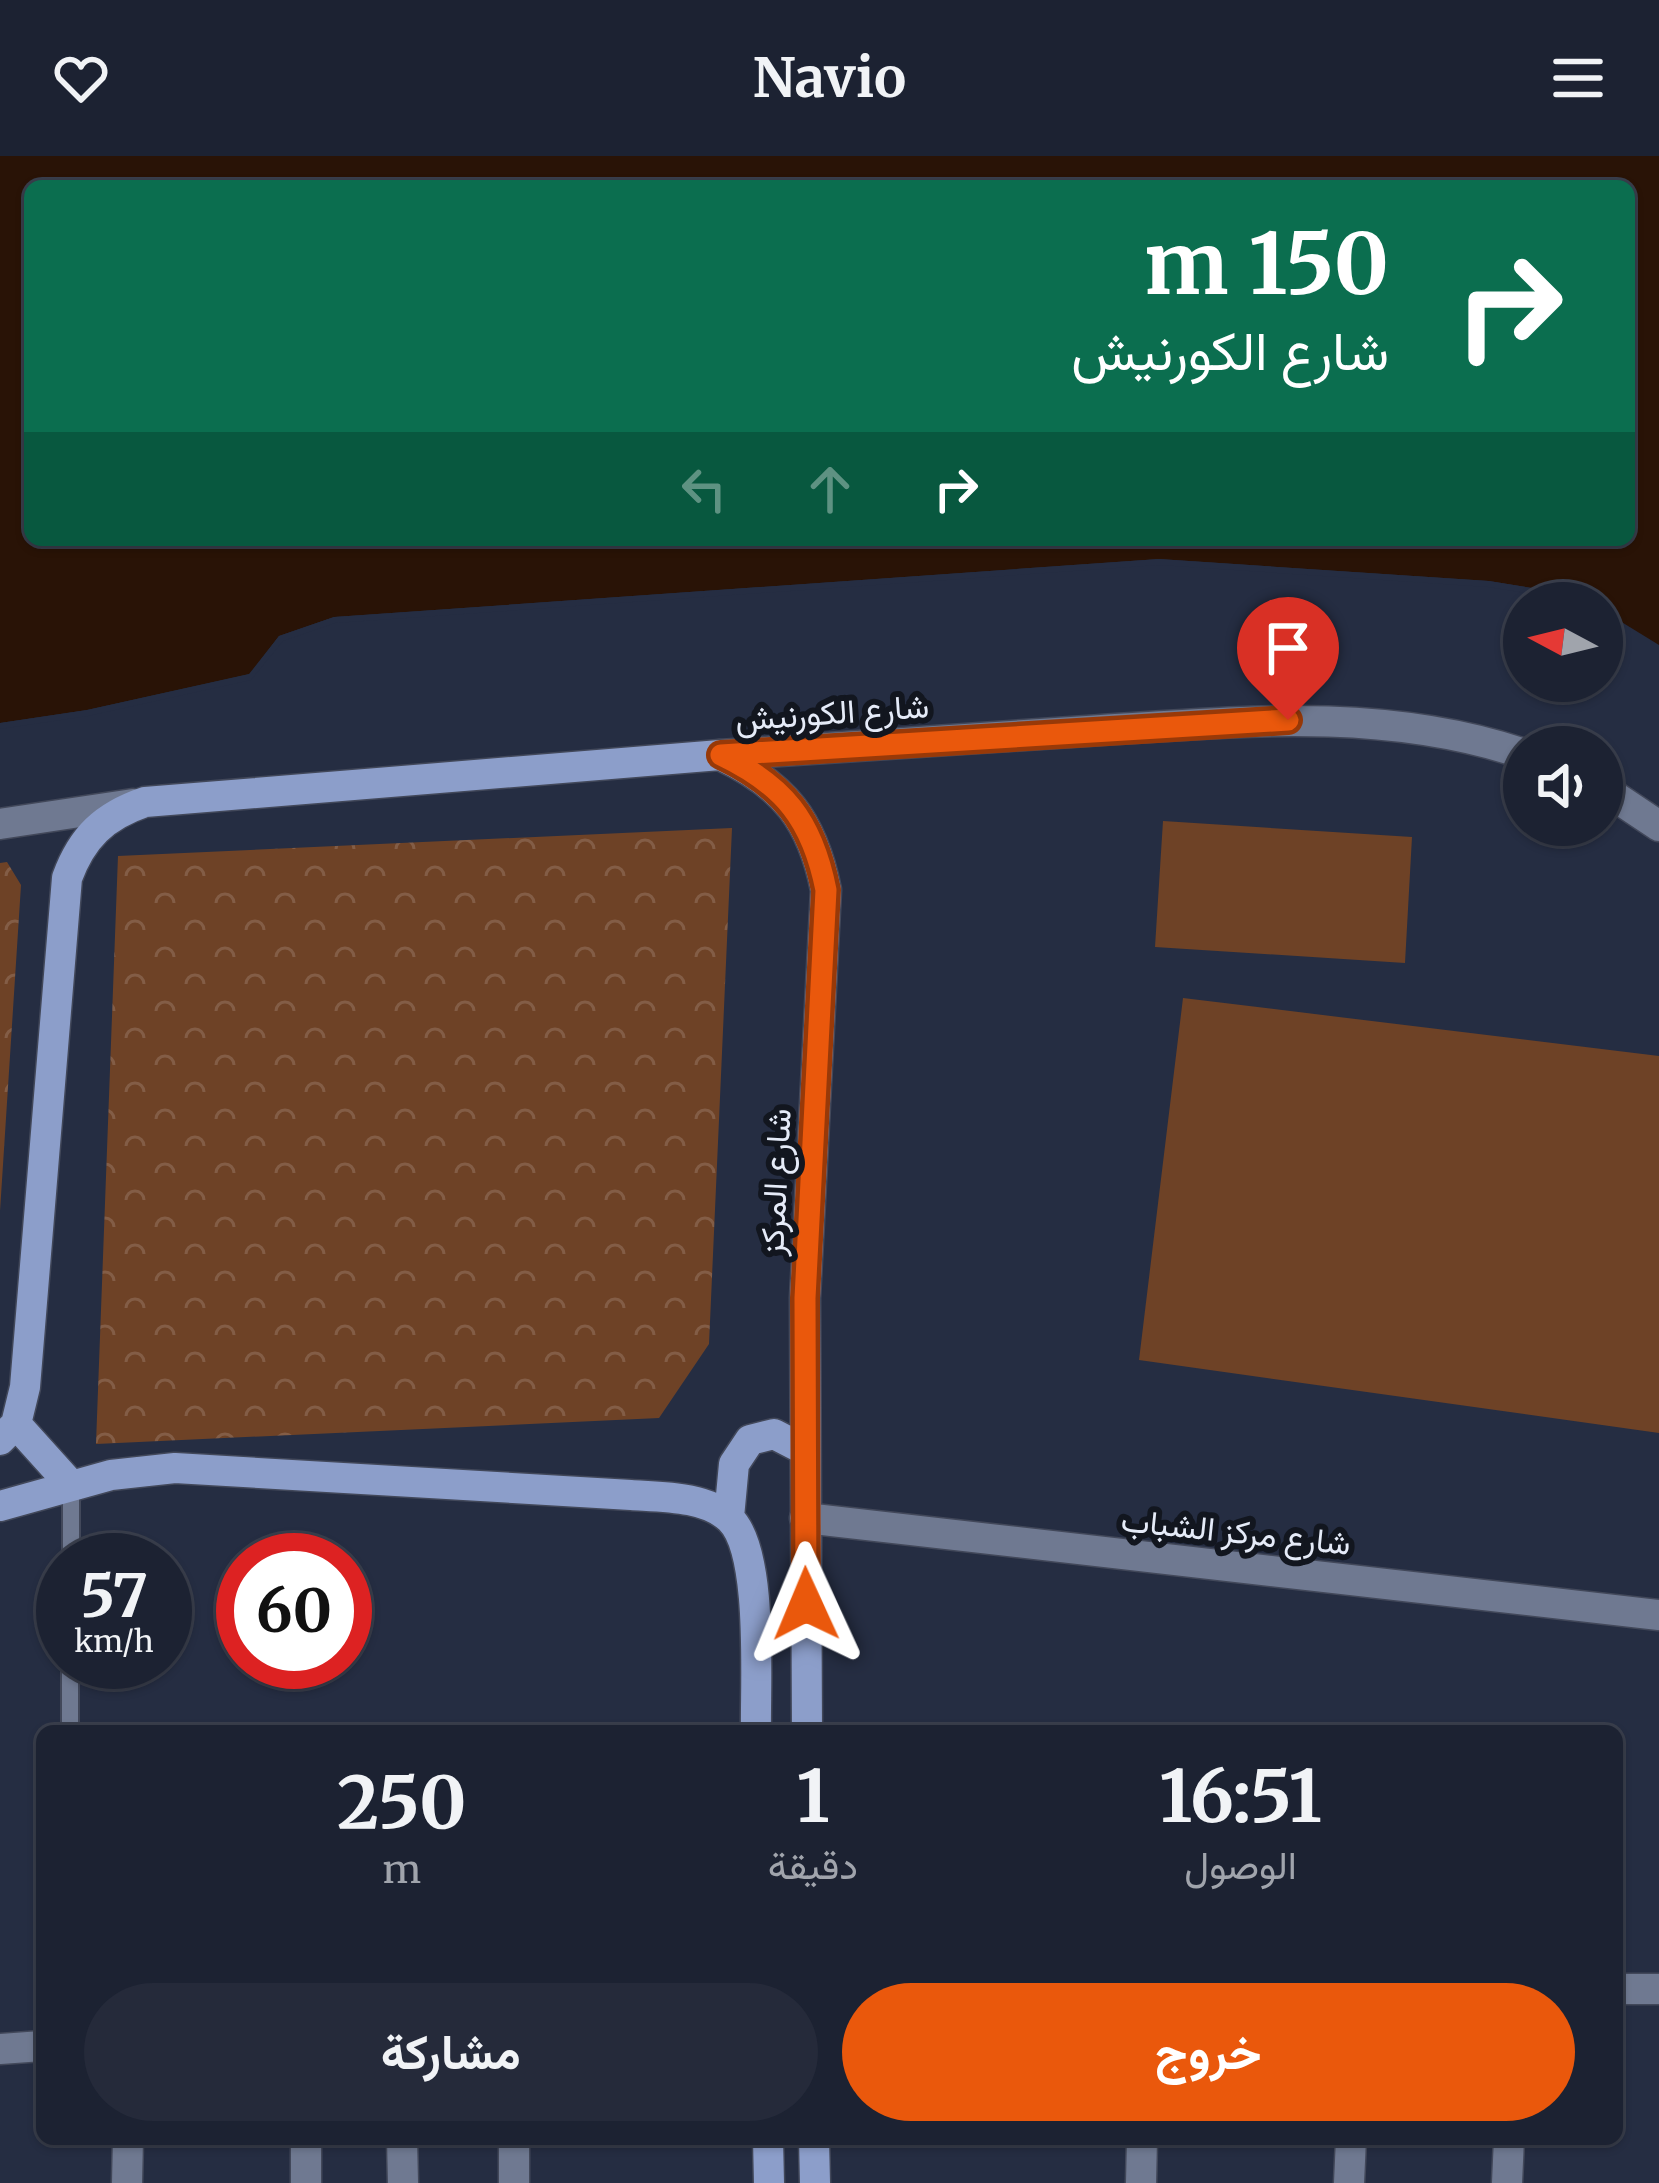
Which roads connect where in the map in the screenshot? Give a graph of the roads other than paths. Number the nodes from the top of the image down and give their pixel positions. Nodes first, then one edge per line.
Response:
1 (1503, 747) edge
2 (721, 755) junction
3 (145, 802) junction
4 (1623, 802) edge
5 (0, 824) edge
6 (1659, 826) edge
7 (8, 1432) edge
8 (803, 1449) junction
9 (71, 1485) junction
10 (0, 1506) edge
11 (729, 1517) junction
12 (805, 1518) junction
13 (71, 1533) edge
14 (1659, 1615) edge
15 (70, 1689) edge
16 (70, 1725) edge
17 (756, 1725) edge
18 (807, 1725) edge
19 (1623, 1989) edge
20 (1659, 1989) edge
21 (36, 2046) edge
22 (0, 2049) edge
23 (128, 2145) edge
24 (306, 2145) edge
25 (402, 2145) edge
26 (514, 2145) edge
27 (768, 2145) edge
28 (814, 2145) edge
29 (1142, 2145) edge
30 (1351, 2145) edge
31 (1509, 2145) edge
32 (127, 2183) edge
33 (306, 2183) edge
34 (403, 2183) edge
35 (514, 2183) edge
36 (769, 2183) edge
37 (815, 2183) edge
38 (1141, 2183) edge
39 (1349, 2183) edge
40 (1507, 2183) edge

1 - 2 street, شارع الكورنيش
2 - 3 main road, شارع الكورنيش
2 - 8 main road, شارع المركز
3 - 5 street, شارع الكورنيش
3 - 7 main road
4 - 6 street
7 - 9 main road
8 - 11 main road
8 - 12 main road, شارع المركز
9 - 10 main road
9 - 11 main road
9 - 13 lane
11 - 17 main road
12 - 14 street, شارع مركز الشباب
12 - 18 main road, شارع المركز
15 - 16 lane
19 - 20 street
21 - 22 street
23 - 32 street
24 - 33 street
25 - 34 street
26 - 35 street
27 - 36 main road
28 - 37 main road
29 - 38 street
30 - 39 street
31 - 40 street

